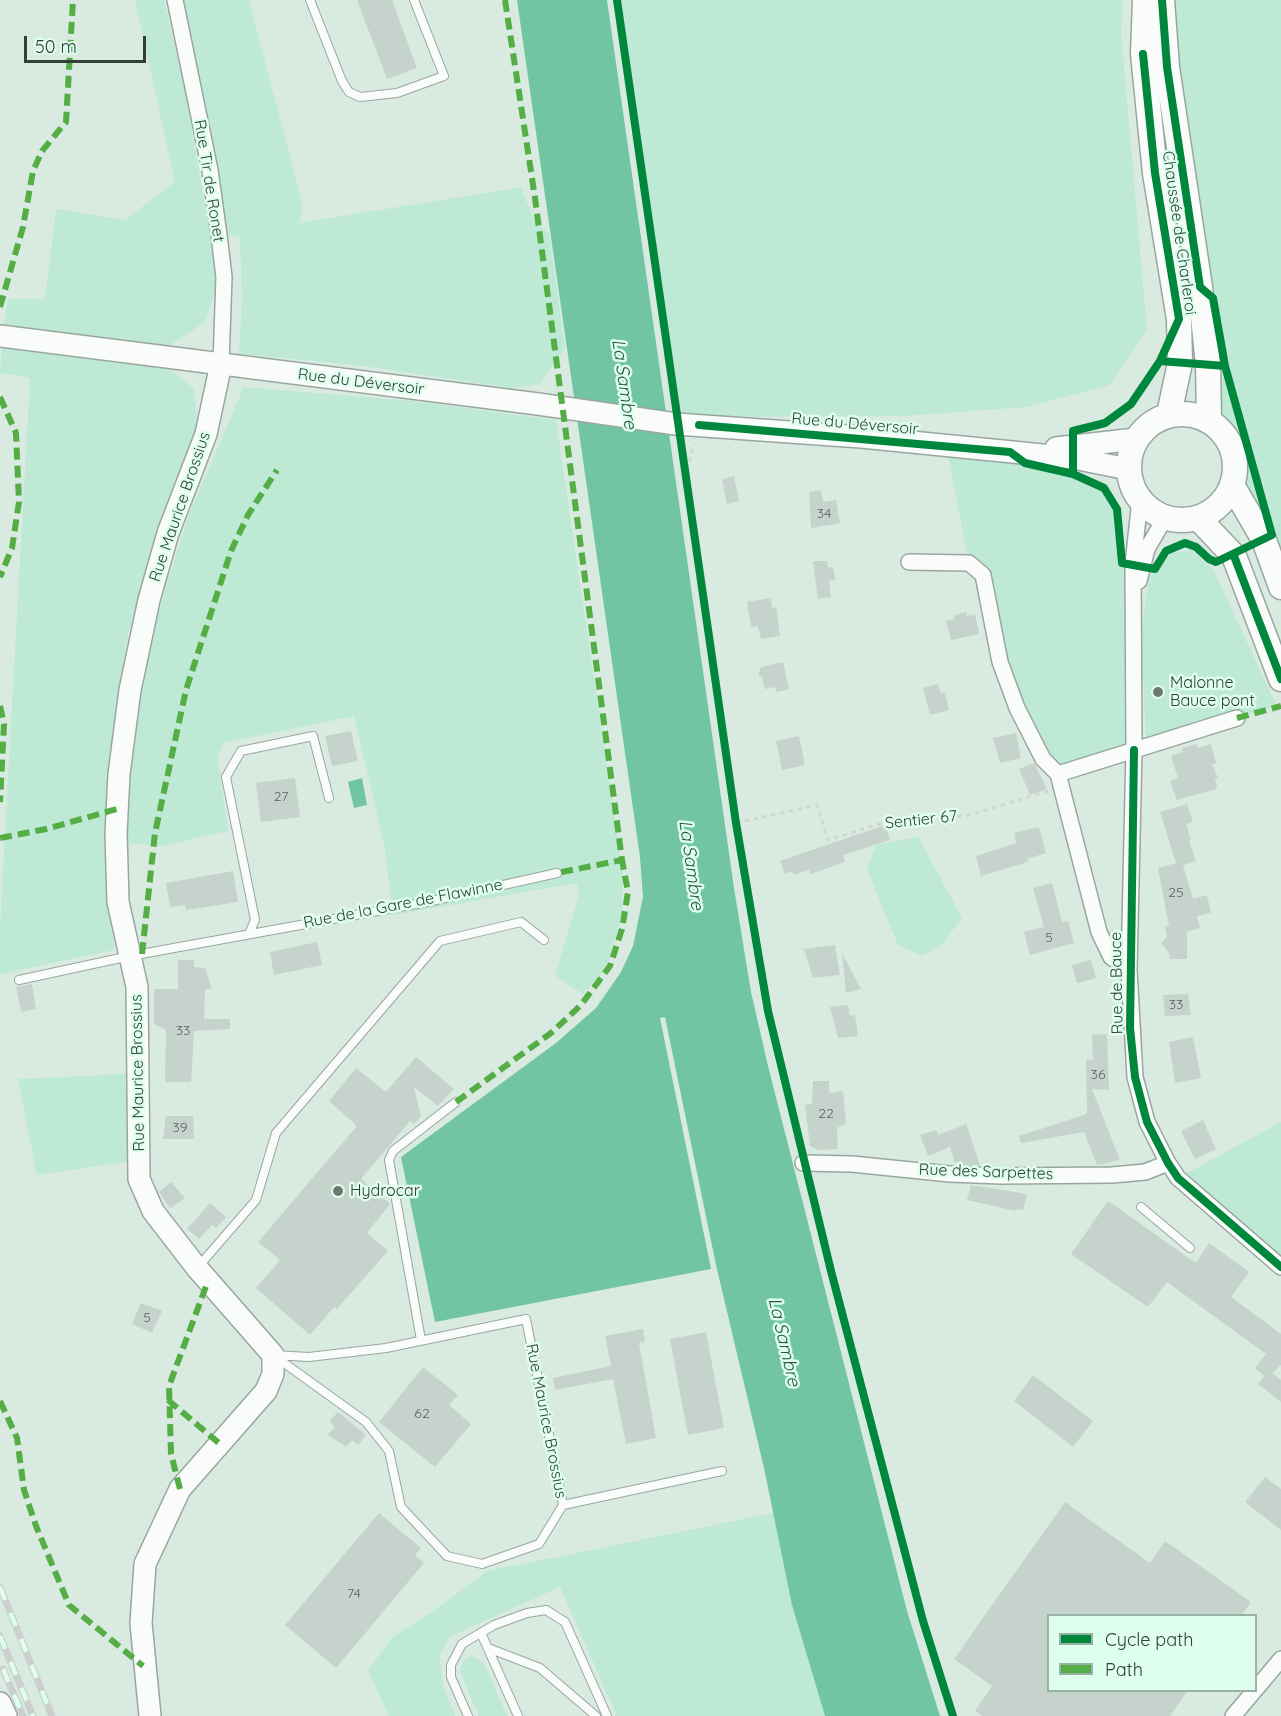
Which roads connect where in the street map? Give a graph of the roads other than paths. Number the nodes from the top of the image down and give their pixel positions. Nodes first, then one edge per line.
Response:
1 (175, 0) edge
2 (310, 0) edge
3 (414, 0) edge
4 (1145, 0) edge
5 (1162, 0) edge
6 (3, 336) edge
7 (221, 364) junction
8 (1169, 414) junction
9 (1209, 420) junction
10 (1136, 439) junction
11 (1010, 452) junction
12 (1128, 470) junction
13 (1232, 485) junction
14 (1140, 500) junction
15 (1165, 518) junction
16 (1198, 518) junction
17 (909, 562) dead end
18 (1281, 586) edge
19 (1134, 601) junction
20 (1281, 679) edge
21 (1237, 718) dead end
22 (1134, 750) junction
23 (1059, 780) junction
24 (329, 798) dead end
25 (557, 873) dead end
26 (249, 934) junction
27 (544, 940) dead end
28 (130, 956) junction
29 (1129, 970) junction
30 (20, 980) dead end
31 (456, 1101) dead end
32 (803, 1163) dead end
33 (1168, 1163) junction
34 (1141, 1207) dead end
35 (1190, 1248) dead end
36 (1281, 1267) edge
37 (197, 1268) junction
38 (421, 1341) junction
39 (273, 1355) junction
40 (722, 1471) dead end
41 (563, 1505) junction
42 (482, 1633) junction
43 (488, 1648) junction
44 (1281, 1659) edge
45 (1257, 1688) edge
46 (1253, 1692) edge
47 (0, 1703) edge
48 (6, 1716) edge
49 (150, 1716) edge
50 (468, 1716) edge
51 (518, 1716) edge
52 (596, 1716) edge
53 (607, 1716) edge
54 (1233, 1716) edge

1 - 7 street, Rue Tir de Ronet
2 - 3 lane
4 - 8 main road, Chaussée de Charleroi
5 - 9 main road, Chaussée de Charleroi
6 - 7 street, Rue du Déversoir
7 - 11 street, Rue du Déversoir
7 - 28 street, Rue Maurice Brossius
8 - 9 main road
8 - 10 main road
9 - 13 main road
10 - 11 street, Rue du Déversoir
10 - 12 main road
11 - 12 street, Rue du Déversoir
12 - 14 main road
13 - 16 main road
13 - 18 main road
14 - 15 main road
14 - 19 street, Rue de Bauce
15 - 16 main road
15 - 19 street, Rue de Bauce
16 - 20 main road
17 - 23 street
19 - 22 street, Rue de Bauce
21 - 22 street
22 - 23 street
22 - 29 street, Rue de Bauce
23 - 29 street
24 - 26 lane
25 - 26 lane, Rue de la Gare de Flawinne
26 - 28 lane, Rue de la Gare de Flawinne
27 - 37 lane
28 - 30 lane, Rue de la Gare de Flawinne
28 - 37 street, Rue Maurice Brossius
29 - 33 street, Rue de Bauce
31 - 38 lane
32 - 33 street, Rue des Sarpettes
33 - 36 street, Rue de Bauce
34 - 35 lane
37 - 39 street, Rue Maurice Brossius
38 - 39 lane, Rue Maurice Brossius
38 - 41 lane, Rue Maurice Brossius
39 - 41 lane, Rue Maurice Brossius
39 - 49 street
40 - 41 lane
42 - 43 lane
42 - 50 lane
42 - 53 lane
43 - 51 lane
43 - 52 lane
44 - 45 street
46 - 54 street
47 - 48 street

